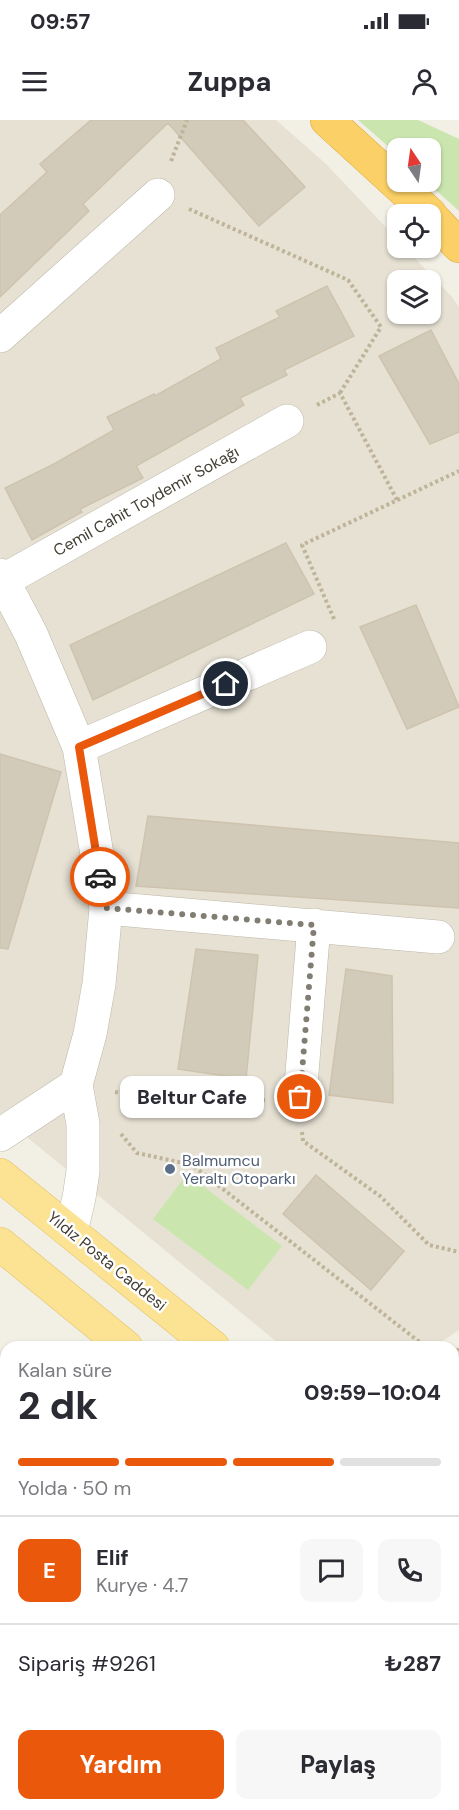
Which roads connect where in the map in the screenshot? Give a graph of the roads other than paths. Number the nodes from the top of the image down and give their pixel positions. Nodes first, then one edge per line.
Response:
1 (327, 120) edge
2 (158, 195) road end
3 (418, 204) edge
4 (441, 227) edge
5 (459, 246) edge
6 (0, 336) edge
7 (287, 421) road end
8 (2, 578) edge
9 (310, 647) road end
10 (79, 747) junction
11 (106, 908) junction
12 (314, 925) junction
13 (438, 937) dead end
14 (76, 1085) junction
15 (300, 1097) road end
16 (0, 1136) edge
17 (0, 1175) edge
18 (70, 1231) junction
19 (0, 1244) edge
20 (119, 1341) edge
21 (206, 1341) edge

1 - 3 highway
2 - 6 street
4 - 5 highway
7 - 8 street, Cemil Cahit Toydemir Sokağı
8 - 10 street
9 - 10 street
10 - 11 street
11 - 12 street
11 - 14 street
12 - 13 street
12 - 15 street
14 - 16 street
14 - 18 street
17 - 18 main road, Yıldız Posta Caddesi
18 - 21 main road, Yıldız Posta Caddesi
19 - 20 main road

